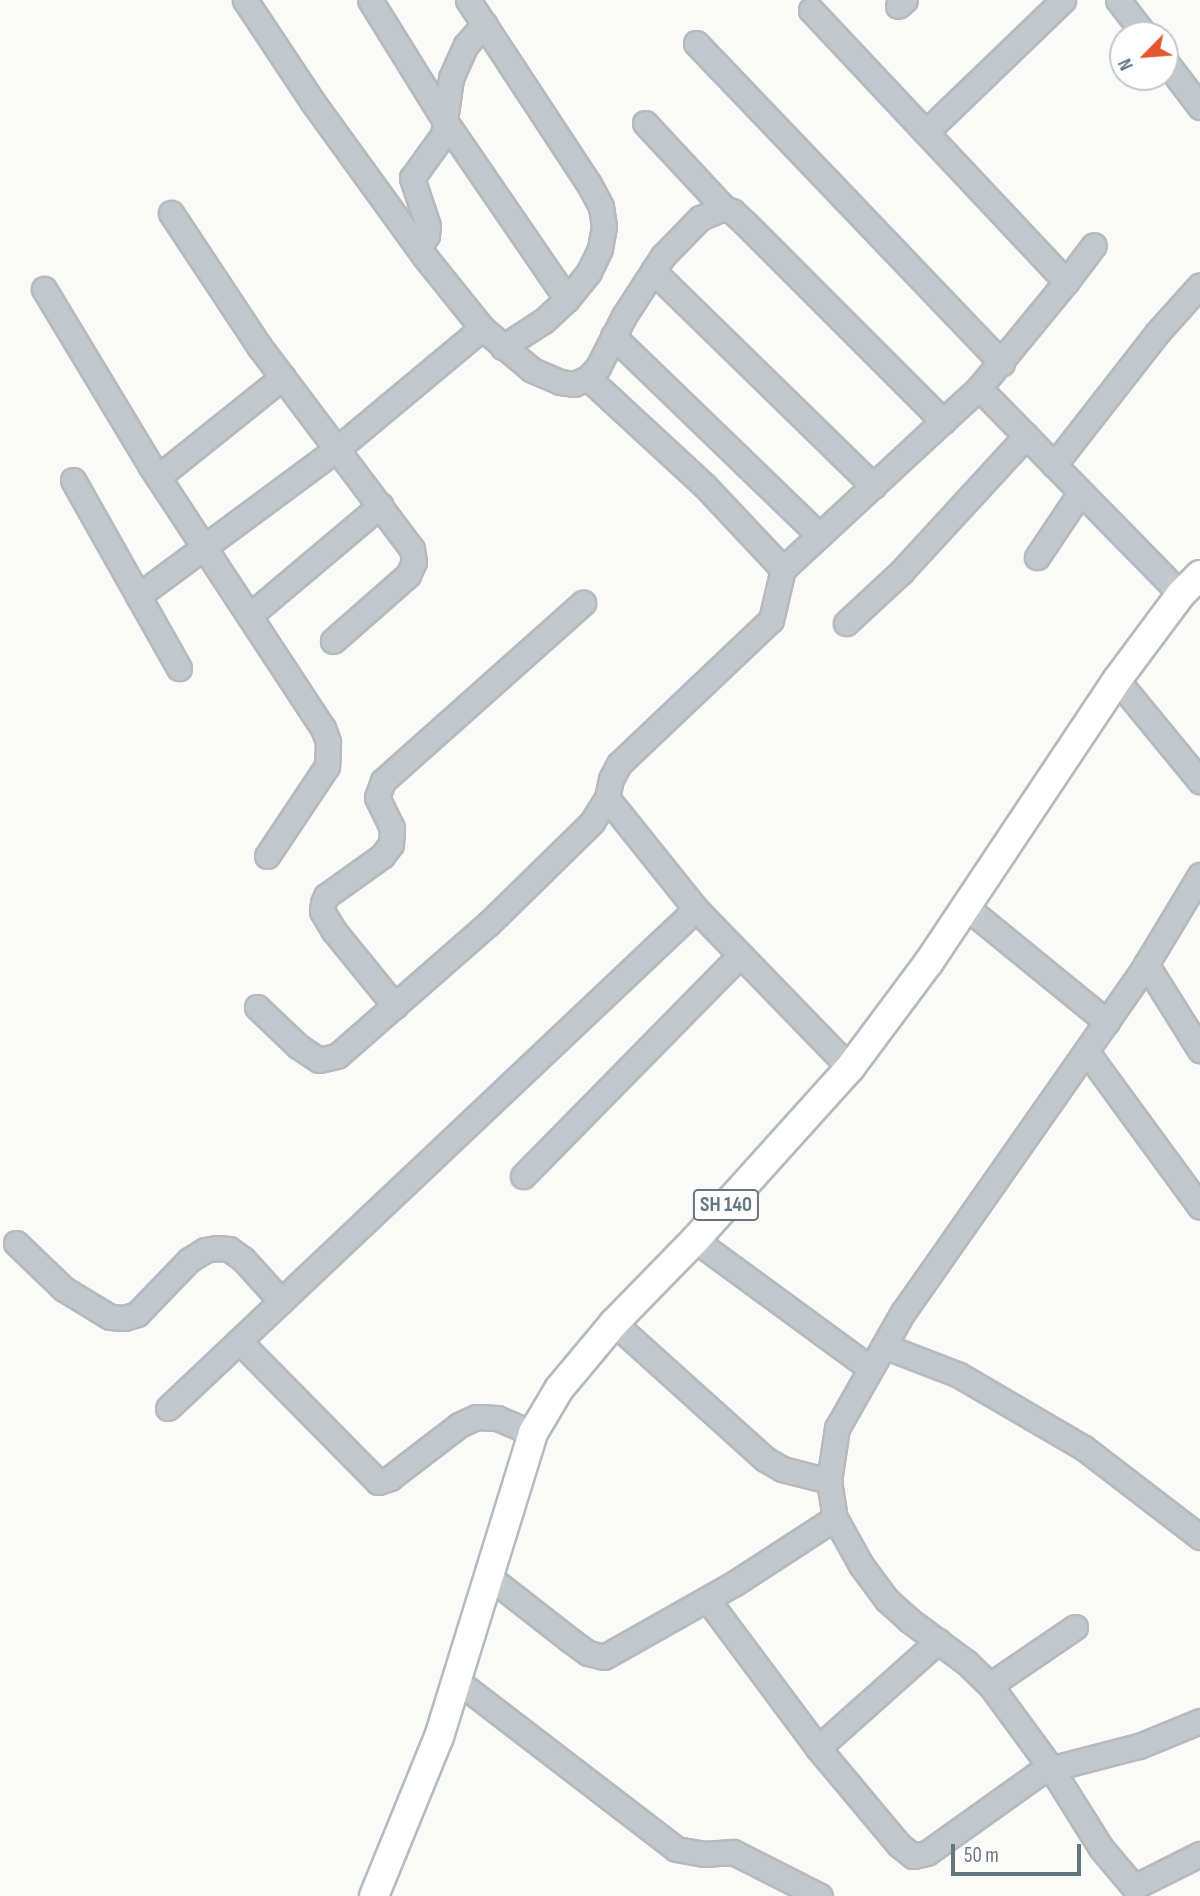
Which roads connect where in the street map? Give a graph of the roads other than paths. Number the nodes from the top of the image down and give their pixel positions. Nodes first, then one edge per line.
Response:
1 (245, 0) edge
2 (369, 0) edge
3 (468, 0) edge
4 (1063, 0) edge
5 (1118, 0) edge
6 (811, 10) dead end
7 (1134, 21) edge
8 (484, 24) junction
9 (696, 43) dead end
10 (1179, 79) edge
11 (1200, 107) edge
12 (445, 121) junction
13 (645, 123) dead end
14 (926, 132) junction
15 (724, 208) junction
16 (171, 213) dead end
17 (1094, 245) dead end
18 (419, 248) junction
19 (653, 271) junction
20 (1066, 282) junction
21 (1200, 285) edge
22 (44, 289) dead end
23 (567, 299) junction
24 (482, 328) junction
25 (613, 336) junction
26 (503, 347) junction
27 (1002, 363) junction
28 (283, 377) junction
29 (588, 378) junction
30 (979, 388) junction
31 (943, 421) junction
32 (1026, 436) junction
33 (337, 449) junction
34 (1054, 465) junction
35 (158, 477) junction
36 (73, 480) dead end
37 (873, 486) junction
38 (1080, 493) junction
39 (381, 505) junction
40 (819, 535) junction
41 (205, 547) junction
42 (1037, 557) dead end
43 (783, 569) junction
44 (1190, 584) edge
45 (138, 596) junction
46 (583, 603) dead end
47 (249, 617) junction
48 (846, 623) dead end
49 (333, 641) dead end
50 (179, 668) dead end
51 (1117, 680) junction
52 (1200, 781) edge
53 (607, 798) junction
54 (267, 856) dead end
55 (1200, 875) edge
56 (966, 907) junction
57 (696, 909) junction
58 (740, 955) junction
59 (1146, 964) junction
60 (395, 1006) junction
61 (257, 1007) dead end
62 (1107, 1022) junction
63 (1200, 1050) edge
64 (1086, 1051) junction
65 (850, 1068) junction
66 (523, 1176) dead end
67 (1200, 1207) edge
68 (695, 1240) junction
69 (16, 1243) dead end
70 (281, 1301) junction
71 (614, 1323) junction
72 (239, 1341) junction
73 (884, 1346) junction
74 (870, 1368) junction
75 (168, 1408) dead end
76 (533, 1433) junction
77 (830, 1482) junction
78 (835, 1518) junction
79 (1200, 1537) edge
80 (488, 1576) junction
81 (707, 1599) junction
82 (1074, 1627) dead end
83 (937, 1641) junction
84 (456, 1680) junction
85 (990, 1685) junction
86 (1200, 1721) edge
87 (818, 1748) junction
88 (1051, 1768) junction
89 (1200, 1854) edge
90 (1127, 1891) edge
91 (374, 1896) edge
92 (821, 1896) edge

1 - 18 street
2 - 12 street
3 - 8 street
4 - 14 street
5 - 7 street
6 - 14 street
8 - 12 street
8 - 23 street
9 - 27 street
10 - 11 street
12 - 18 street
12 - 23 street
13 - 15 street
14 - 20 street
15 - 19 street
15 - 31 street
16 - 28 street
17 - 20 street
18 - 24 street
19 - 25 street
19 - 37 street
20 - 27 street
21 - 34 street
22 - 35 street
23 - 26 street
24 - 26 street
24 - 33 street
25 - 29 street
25 - 40 street
26 - 29 street
27 - 30 street
28 - 33 street
28 - 35 street
29 - 43 street
30 - 31 street
30 - 32 street
31 - 37 street
32 - 34 street
32 - 48 street
33 - 39 street
33 - 41 street
34 - 38 street
35 - 41 street
36 - 45 street
37 - 40 street
38 - 42 street
38 - 44 street
39 - 47 street
39 - 49 street
40 - 43 street
41 - 45 street
41 - 47 street
43 - 53 street
44 - 51 main road, SH 140
45 - 50 street
46 - 60 street
47 - 54 street
51 - 52 street
51 - 56 main road, SH 140
53 - 57 street
53 - 60 street
55 - 59 street
56 - 62 street
56 - 65 main road, SH 140
57 - 58 street
57 - 70 street
58 - 65 street
58 - 66 street
59 - 62 street
59 - 63 street
60 - 61 street
62 - 64 street
64 - 67 street
64 - 73 street
65 - 68 main road, SH 140
68 - 71 main road, SH 140
68 - 74 street
69 - 70 street
70 - 72 street
71 - 76 main road, SH 140
71 - 77 street
72 - 75 street
72 - 76 street
73 - 74 street
73 - 79 street
74 - 77 street
76 - 80 main road, SH 140
77 - 78 street
78 - 81 street
78 - 83 street
80 - 81 street
80 - 84 main road, SH 140
81 - 87 street
82 - 85 street
83 - 85 street
83 - 87 street
84 - 91 main road, SH 140
84 - 92 street
85 - 88 street
86 - 88 street
87 - 88 street
88 - 90 street
89 - 90 street

